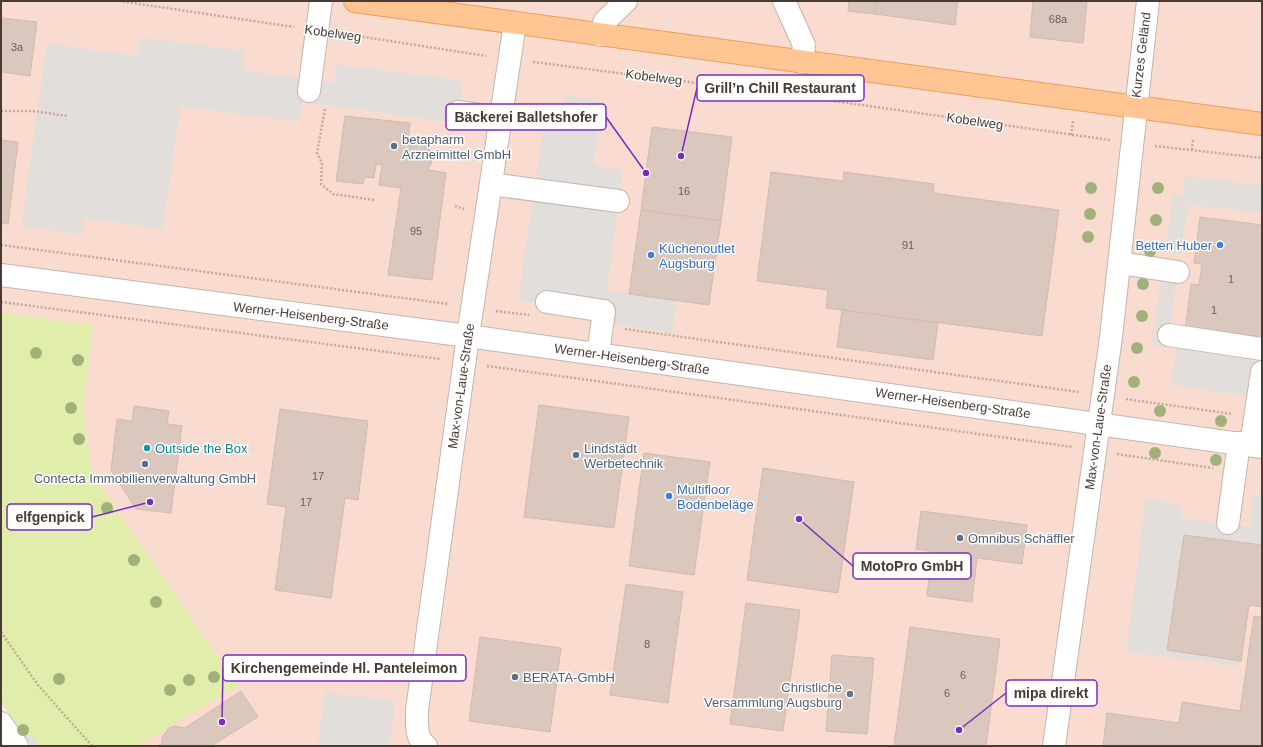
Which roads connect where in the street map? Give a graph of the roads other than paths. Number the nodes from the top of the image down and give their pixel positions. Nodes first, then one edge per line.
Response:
1 (321, 1) edge
2 (355, 1) edge
3 (626, 1) edge
4 (784, 1) edge
5 (1148, 1) edge
6 (515, 23) junction
7 (600, 35) junction
8 (802, 62) junction
9 (309, 91) dead end
10 (1135, 108) junction
11 (458, 112) dead end
12 (501, 118) junction
13 (1262, 124) edge
14 (491, 184) junction
15 (618, 201) dead end
16 (1120, 263) junction
17 (1178, 272) dead end
18 (1, 275) edge
19 (540, 309) road end
20 (1169, 335) dead end
21 (468, 336) junction
22 (1262, 349) edge
23 (598, 354) junction
24 (1262, 372) edge
25 (1099, 424) junction
26 (1251, 445) edge
27 (1228, 523) dead end
28 (1, 723) edge
29 (17, 746) edge
30 (426, 746) edge
31 (1054, 746) edge

1 - 9 street
2 - 6 main road
3 - 7 street
4 - 8 street
5 - 10 street, Kurzes Geländ
6 - 7 main road
6 - 12 street, Max-von-Laue-Straße
7 - 8 main road
8 - 10 main road
10 - 13 main road
10 - 16 street, Max-von-Laue-Straße
11 - 12 street
12 - 14 street, Max-von-Laue-Straße
14 - 15 street
14 - 21 street, Max-von-Laue-Straße
16 - 17 street
16 - 25 street, Max-von-Laue-Straße
18 - 21 street, Werner-Heisenberg-Straße
19 - 23 street
20 - 22 street
21 - 23 street, Werner-Heisenberg-Straße
21 - 30 street, Max-von-Laue-Straße
23 - 25 street, Werner-Heisenberg-Straße
24 - 26 street
25 - 26 street, Werner-Heisenberg-Straße
25 - 31 street, Max-von-Laue-Straße
26 - 27 street
28 - 29 street

